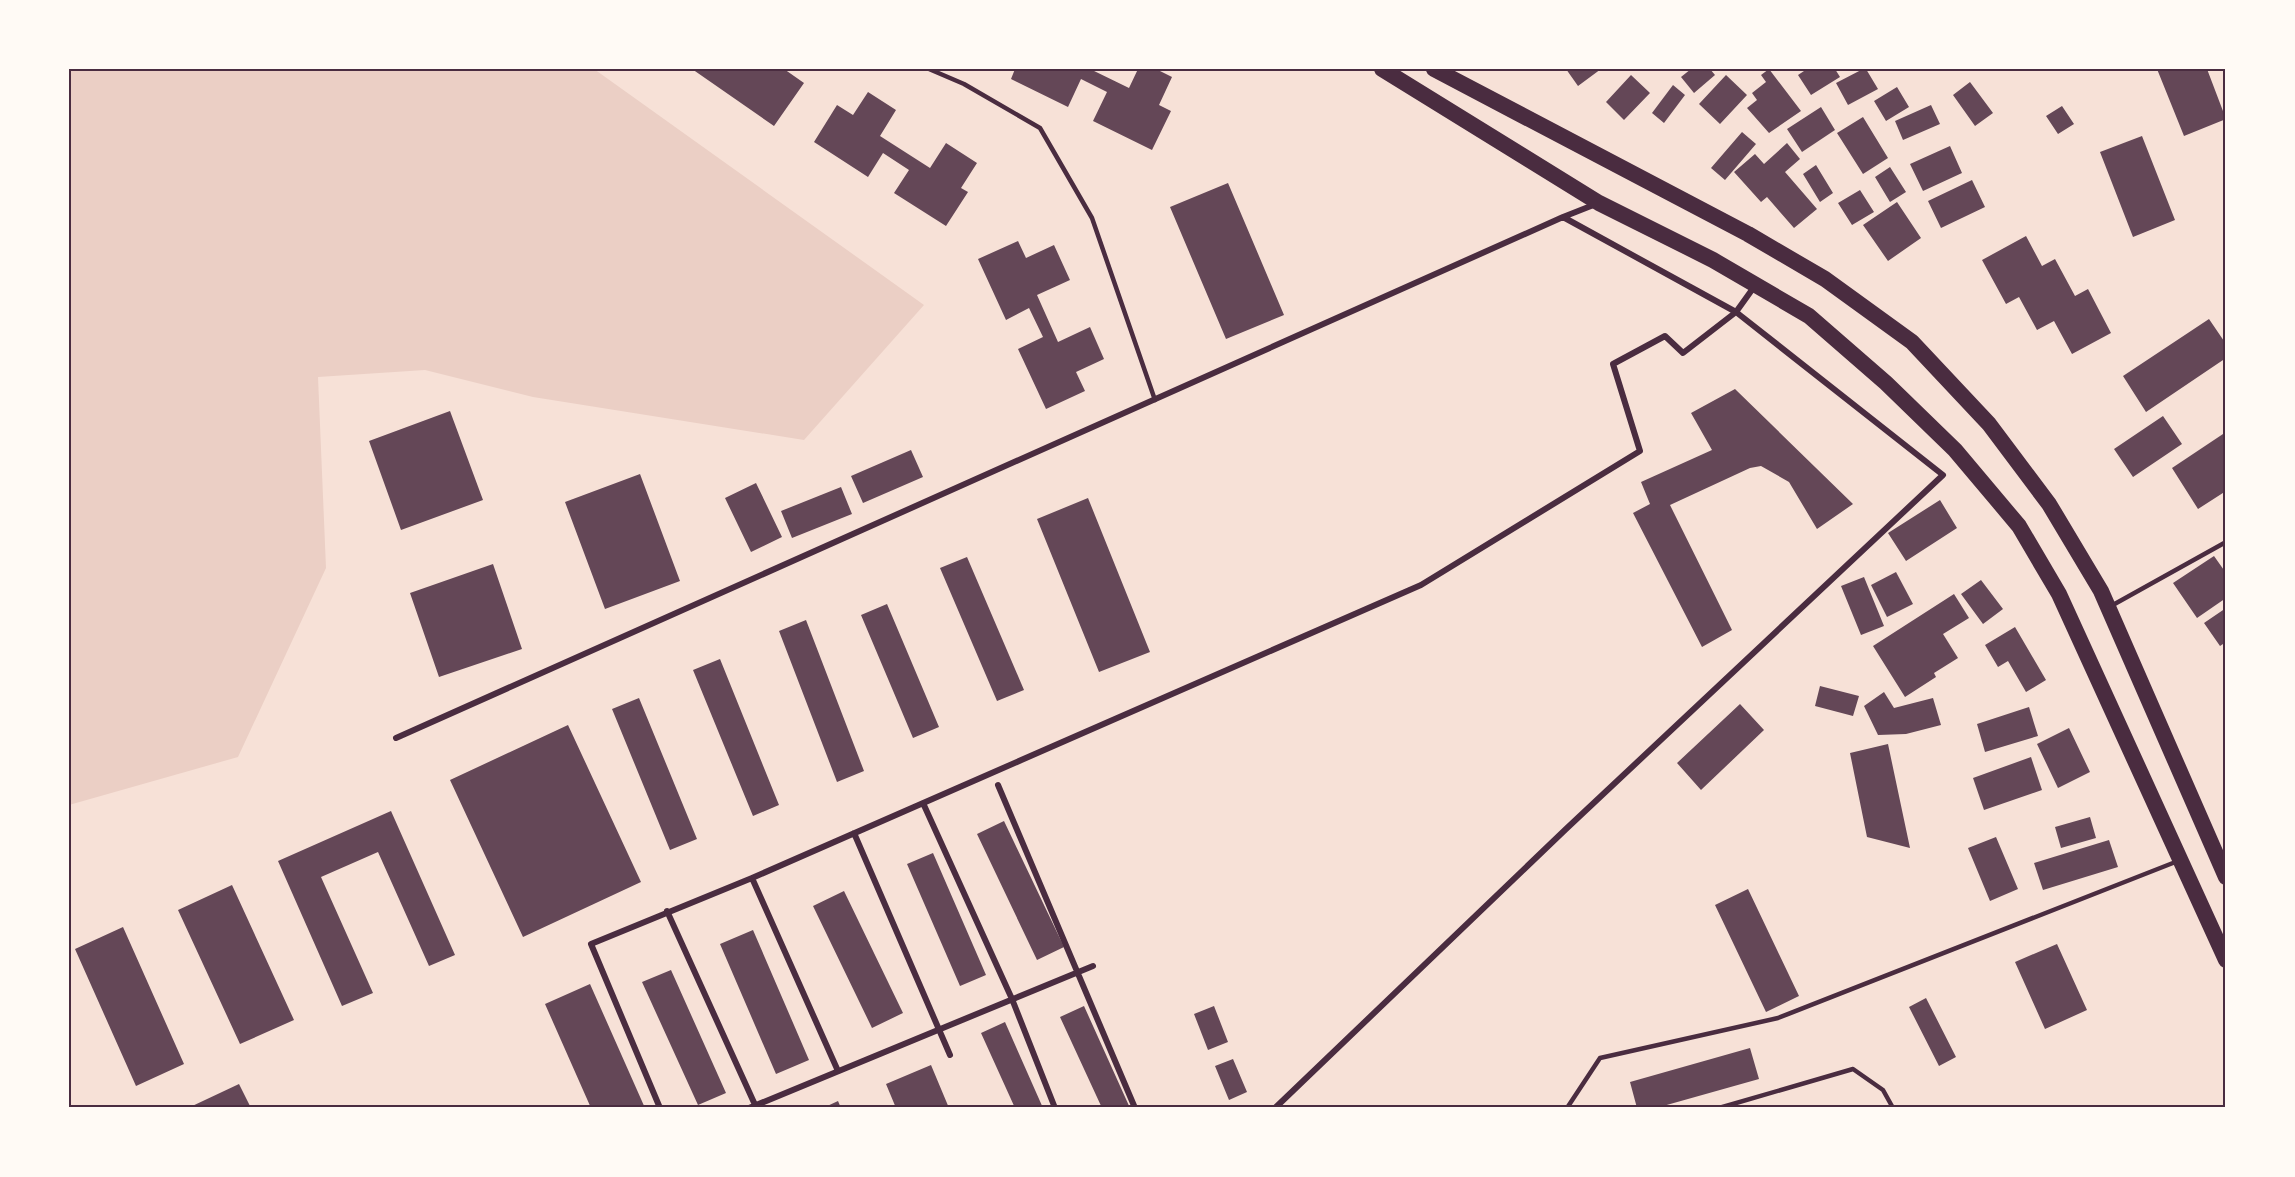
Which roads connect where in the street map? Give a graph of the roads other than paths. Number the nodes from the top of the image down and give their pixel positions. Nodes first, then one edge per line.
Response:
1 (929, 69) edge
2 (1382, 69) edge
3 (1434, 69) edge
4 (1599, 203) junction
5 (1563, 218) junction
6 (1755, 285) junction
7 (1736, 312) junction
8 (1155, 400) junction
9 (2226, 542) edge
10 (2109, 607) junction
11 (396, 738) dead end
12 (998, 785) dead end
13 (923, 803) junction
14 (854, 833) junction
15 (2181, 860) junction
16 (2226, 877) edge
17 (752, 878) junction
18 (667, 911) junction
19 (2226, 960) edge
20 (1093, 966) dead end
21 (1077, 972) junction
22 (1012, 999) junction
23 (939, 1029) junction
24 (950, 1055) dead end
25 (837, 1071) junction
26 (753, 1107) edge
27 (660, 1108) edge
28 (1055, 1108) edge
29 (1136, 1108) edge
30 (1275, 1108) edge
31 (1567, 1108) edge
32 (1719, 1108) edge
33 (1893, 1108) edge

1 - 8 lane
2 - 4 highway
3 - 10 highway
4 - 5 street
4 - 6 highway
5 - 7 street
5 - 8 street
6 - 7 street
6 - 15 highway
7 - 13 street
7 - 30 street
8 - 11 street
9 - 10 lane
10 - 16 highway
12 - 21 street
13 - 14 street
13 - 22 street
14 - 17 street
14 - 23 street
15 - 19 highway
15 - 31 lane
17 - 18 street
17 - 25 street
18 - 26 street
18 - 27 street
20 - 21 street
21 - 22 street
21 - 29 street
22 - 23 street
22 - 28 street
23 - 24 street
23 - 25 street
25 - 26 street
32 - 33 lane

